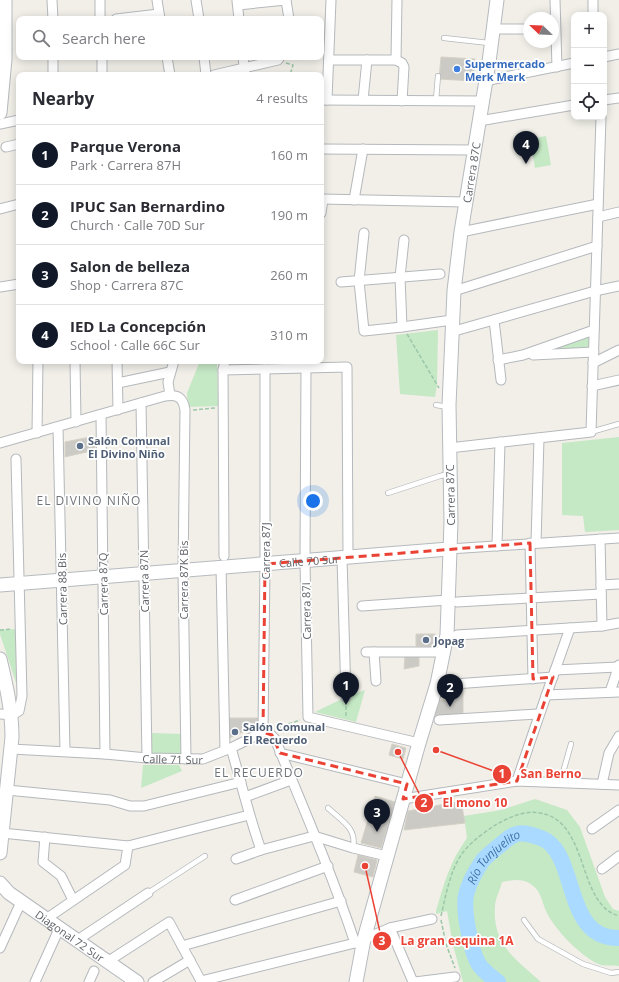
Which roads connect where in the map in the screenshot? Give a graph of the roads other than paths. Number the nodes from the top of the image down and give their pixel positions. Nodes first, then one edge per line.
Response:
1 (5, 0) edge
2 (52, 0) edge
3 (100, 0) edge
4 (157, 0) edge
5 (196, 0) edge
6 (286, 0) edge
7 (331, 0) edge
8 (397, 0) edge
9 (497, 0) edge
10 (556, 0) edge
11 (593, 0) edge
12 (238, 3) edge
13 (593, 12) edge
14 (53, 16) edge
15 (100, 16) edge
16 (159, 16) edge
17 (199, 16) edge
18 (239, 16) edge
19 (289, 16) edge
20 (493, 29) junction
21 (523, 29) edge
22 (444, 38) dead end
23 (491, 43) junction
24 (619, 54) edge
25 (607, 56) edge
26 (53, 60) edge
27 (103, 60) edge
28 (168, 60) edge
29 (204, 60) edge
30 (243, 60) edge
31 (276, 60) edge
32 (329, 60) junction
33 (367, 60) junction
34 (396, 60) junction
35 (571, 64) edge
36 (557, 67) junction
37 (53, 72) edge
38 (100, 72) edge
39 (170, 72) edge
40 (206, 72) edge
41 (245, 72) edge
42 (438, 76) dead end
43 (485, 81) junction
44 (619, 98) edge
45 (324, 100) edge
46 (363, 100) junction
47 (436, 100) junction
48 (607, 100) edge
49 (402, 101) junction
50 (482, 101) junction
51 (571, 106) edge
52 (0, 113) edge
53 (601, 120) edge
54 (16, 121) edge
55 (479, 121) junction
56 (0, 124) edge
57 (16, 145) edge
58 (6, 147) dead end
59 (324, 148) edge
60 (364, 149) junction
61 (474, 150) junction
62 (324, 199) edge
63 (354, 200) junction
64 (465, 202) junction
65 (598, 204) junction
66 (16, 205) edge
67 (0, 209) edge
68 (619, 212) edge
69 (598, 217) junction
70 (461, 232) junction
71 (364, 233) dead end
72 (404, 240) dead end
73 (597, 246) junction
74 (440, 274) dead end
75 (400, 278) junction
76 (359, 281) junction
77 (341, 282) dead end
78 (16, 284) edge
79 (619, 286) edge
80 (0, 287) edge
81 (454, 291) junction
82 (595, 291) junction
83 (494, 320) junction
84 (452, 326) junction
85 (402, 327) junction
86 (594, 330) junction
87 (619, 350) edge
88 (594, 352) junction
89 (523, 355) junction
90 (498, 360) junction
91 (593, 363) junction
92 (38, 364) edge
93 (75, 364) edge
94 (117, 364) edge
95 (173, 364) edge
96 (224, 365) edge
97 (305, 365) edge
98 (266, 369) junction
99 (170, 372) junction
100 (501, 380) dead end
101 (619, 380) edge
102 (118, 382) junction
103 (592, 386) junction
104 (170, 395) junction
105 (141, 403) junction
106 (436, 405) dead end
107 (449, 407) junction
108 (118, 410) junction
109 (101, 415) junction
110 (76, 422) junction
111 (619, 424) edge
112 (58, 427) junction
113 (591, 432) junction
114 (37, 433) junction
115 (539, 438) junction
116 (500, 442) junction
117 (0, 443) edge
118 (449, 448) junction
119 (16, 459) dead end
120 (449, 474) junction
121 (388, 493) dead end
122 (619, 538) edge
123 (600, 539) junction
124 (533, 543) junction
125 (497, 546) junction
126 (449, 549) junction
127 (345, 557) junction
128 (304, 560) junction
129 (222, 562) junction
130 (265, 564) junction
131 (183, 570) junction
132 (144, 574) junction
133 (103, 577) junction
134 (61, 580) junction
135 (19, 584) junction
136 (619, 584) edge
137 (0, 586) edge
138 (601, 590) junction
139 (531, 598) junction
140 (452, 601) junction
141 (362, 606) dead end
142 (619, 623) edge
143 (602, 626) junction
144 (570, 628) junction
145 (532, 630) junction
146 (457, 635) dead end
147 (444, 652) junction
148 (0, 658) edge
149 (619, 666) edge
150 (554, 674) junction
151 (2, 675) edge
152 (534, 679) junction
153 (376, 681) dead end
154 (454, 684) dead end
155 (614, 692) edge
156 (546, 695) junction
157 (346, 697) road end
158 (538, 714) junction
159 (6, 715) edge
160 (439, 720) dead end
161 (265, 732) junction
162 (619, 736) edge
163 (419, 743) junction
164 (571, 744) dead end
165 (228, 749) junction
166 (65, 752) junction
167 (280, 753) junction
168 (105, 754) junction
169 (7, 756) edge
170 (146, 758) junction
171 (186, 759) junction
172 (291, 780) junction
173 (517, 781) junction
174 (241, 782) junction
175 (560, 782) junction
176 (407, 784) junction
177 (602, 784) junction
178 (619, 785) edge
179 (7, 790) junction
180 (245, 797) junction
181 (403, 799) junction
182 (328, 808) dead end
183 (619, 810) edge
184 (249, 815) junction
185 (592, 829) dead end
186 (2, 833) junction
187 (314, 836) junction
188 (45, 837) junction
189 (128, 846) junction
190 (353, 848) junction
191 (261, 850) junction
192 (0, 853) edge
193 (205, 856) dead end
194 (387, 856) junction
195 (619, 856) edge
196 (236, 859) dead end
197 (328, 866) junction
198 (602, 869) dead end
199 (1, 888) edge
200 (148, 893) joint
201 (73, 900) junction
202 (235, 900) dead end
203 (341, 901) junction
204 (21, 902) junction
205 (436, 918) road end
206 (46, 920) junction
207 (524, 920) dead end
208 (390, 928) junction
209 (59, 929) junction
210 (76, 941) junction
211 (359, 941) junction
212 (182, 946) junction
213 (0, 948) edge
214 (190, 960) junction
215 (107, 962) junction
216 (94, 971) dead end
217 (619, 972) edge
218 (455, 973) road end
219 (441, 981) edge
220 (35, 982) edge
221 (89, 982) edge
222 (137, 982) edge
223 (153, 982) edge
224 (356, 982) edge
225 (414, 982) edge

1 - 52 street
2 - 14 street
3 - 15 street
4 - 16 street
5 - 17 street
6 - 12 street
6 - 19 street
7 - 32 street
8 - 34 street
9 - 20 street, Carrera 87C
10 - 36 street
11 - 13 street
12 - 18 street
20 - 21 street
20 - 23 street, Carrera 87C
22 - 23 lane
23 - 43 street, Carrera 87C
24 - 25 street
26 - 37 street
27 - 38 street
28 - 39 street
29 - 40 street
30 - 41 street
31 - 41 street
32 - 33 street
32 - 45 street
33 - 34 street
33 - 46 street
34 - 49 street
35 - 36 street
36 - 43 street
42 - 47 lane
43 - 50 street, Carrera 87C
44 - 48 street
45 - 46 street
46 - 49 street
47 - 49 street
47 - 50 street
50 - 55 street, Carrera 87C
51 - 55 street
53 - 65 street
54 - 56 street
55 - 61 street, Carrera 87C
57 - 58 street
59 - 60 street
60 - 61 street
60 - 63 street
61 - 64 street, Carrera 87C
62 - 63 street
63 - 64 street
64 - 70 street, Carrera 87C
65 - 69 street
65 - 70 street
66 - 67 street
68 - 69 street
69 - 73 street
70 - 81 street, Carrera 87C
71 - 76 street
72 - 75 street
73 - 81 street
73 - 82 street
74 - 75 street
75 - 76 street
75 - 85 street
76 - 77 street
76 - 85 street
78 - 80 street
79 - 82 street
81 - 84 street, Carrera 87C
82 - 83 street
82 - 86 street
83 - 84 street
83 - 90 street
84 - 85 street
84 - 107 street, Carrera 87C
86 - 88 street
86 - 89 street
87 - 91 street
88 - 89 street
88 - 91 street
89 - 90 street
90 - 100 street
91 - 103 street
92 - 114 street
93 - 110 street
94 - 102 street
95 - 99 street
96 - 98 street
96 - 129 street
97 - 98 street
97 - 127 street
97 - 128 street, Carrera 87I
98 - 130 street, Carrera 87J
99 - 102 street
99 - 104 street
101 - 103 street
102 - 108 street
103 - 113 street
104 - 105 street
104 - 131 street, Carrera 87K Bis
105 - 108 street
105 - 132 street, Carrera 87N
106 - 107 lane
107 - 118 street, Carrera 87C
108 - 109 street
109 - 110 street
109 - 133 street, Carrera 87Q
110 - 112 street
111 - 113 lane
112 - 114 street
112 - 134 street, Carrera 88 Bis
113 - 115 street
114 - 117 street
115 - 116 street
115 - 124 street
116 - 118 street
116 - 125 street
118 - 120 street, Carrera 87C
119 - 135 street
120 - 121 lane
120 - 126 street, Carrera 87C
122 - 123 street, Calle 70 Sur
123 - 124 street, Calle 70 Sur
123 - 138 street
124 - 125 street, Calle 70 Sur
124 - 139 street
125 - 126 street, Calle 70 Sur
126 - 127 street, Calle 70 Sur
126 - 140 street, Carrera 87C
127 - 128 street, Calle 70 Sur
127 - 157 street
128 - 130 street, Calle 70 Sur
128 - 163 street, Carrera 87I
129 - 130 street, Calle 70 Sur
129 - 131 street, Calle 70 Sur
129 - 165 street
130 - 161 street, Carrera 87J
131 - 132 street, Calle 70 Sur
131 - 171 street, Carrera 87K Bis
132 - 133 street, Calle 70 Sur
132 - 170 street, Carrera 87N
133 - 134 street, Calle 70 Sur
133 - 168 street, Carrera 87Q
134 - 135 street, Calle 70 Sur
134 - 166 street, Carrera 88 Bis
135 - 137 street, Calle 70 Sur
135 - 159 street
136 - 138 street
138 - 139 street
138 - 143 street
139 - 140 street
139 - 145 street
140 - 141 street
140 - 147 street, Carrera 87C
142 - 143 street
143 - 144 street
144 - 145 street
144 - 150 street
145 - 146 street
145 - 152 street
147 - 153 street
147 - 163 street, Carrera 87C
148 - 151 street
149 - 150 street
149 - 155 street
150 - 152 street
150 - 156 street
151 - 159 street
152 - 154 street
155 - 156 street
156 - 158 street
158 - 160 street
158 - 173 street
159 - 169 street
161 - 165 street, Calle 71 Sur
161 - 167 street
162 - 177 street
163 - 176 street, Carrera 87C
164 - 175 lane
165 - 171 street, Calle 71 Sur
165 - 174 street
166 - 168 street, Calle 71 Sur
166 - 169 street, Calle 71 Sur
167 - 172 street
167 - 176 street
168 - 170 street, Calle 71 Sur
169 - 179 street
170 - 171 street, Calle 71 Sur
172 - 180 street
172 - 187 street
173 - 175 street
173 - 181 street
174 - 179 street
174 - 180 street
175 - 177 street
176 - 181 street, Carrera 87C
177 - 178 street
179 - 186 street
180 - 184 street
181 - 194 street, Carrera 87C
182 - 190 lane
183 - 185 street
184 - 189 street
184 - 191 street
186 - 188 street
186 - 192 street
187 - 190 street
187 - 191 street
187 - 197 street
188 - 189 street
188 - 201 street
189 - 201 street
190 - 194 street
191 - 196 street
193 - 200 lane
194 - 211 street, Carrera 87C
195 - 198 street
197 - 202 street
197 - 203 street
199 - 204 street, Diagonal 72 Sur
200 - 210 street
201 - 206 street
203 - 211 street
203 - 212 street
204 - 206 street, Diagonal 72 Sur
204 - 213 street
205 - 208 street
206 - 209 street, Diagonal 72 Sur
207 - 217 lane
208 - 211 street
208 - 225 street
209 - 210 street, Diagonal 72 Sur
209 - 220 street
210 - 215 street, Diagonal 72 Sur
211 - 214 street
211 - 224 street, Carrera 87C
212 - 214 street
212 - 215 street
214 - 223 street
215 - 222 street, Diagonal 72 Sur
216 - 221 street
218 - 219 street
219 - 225 street

